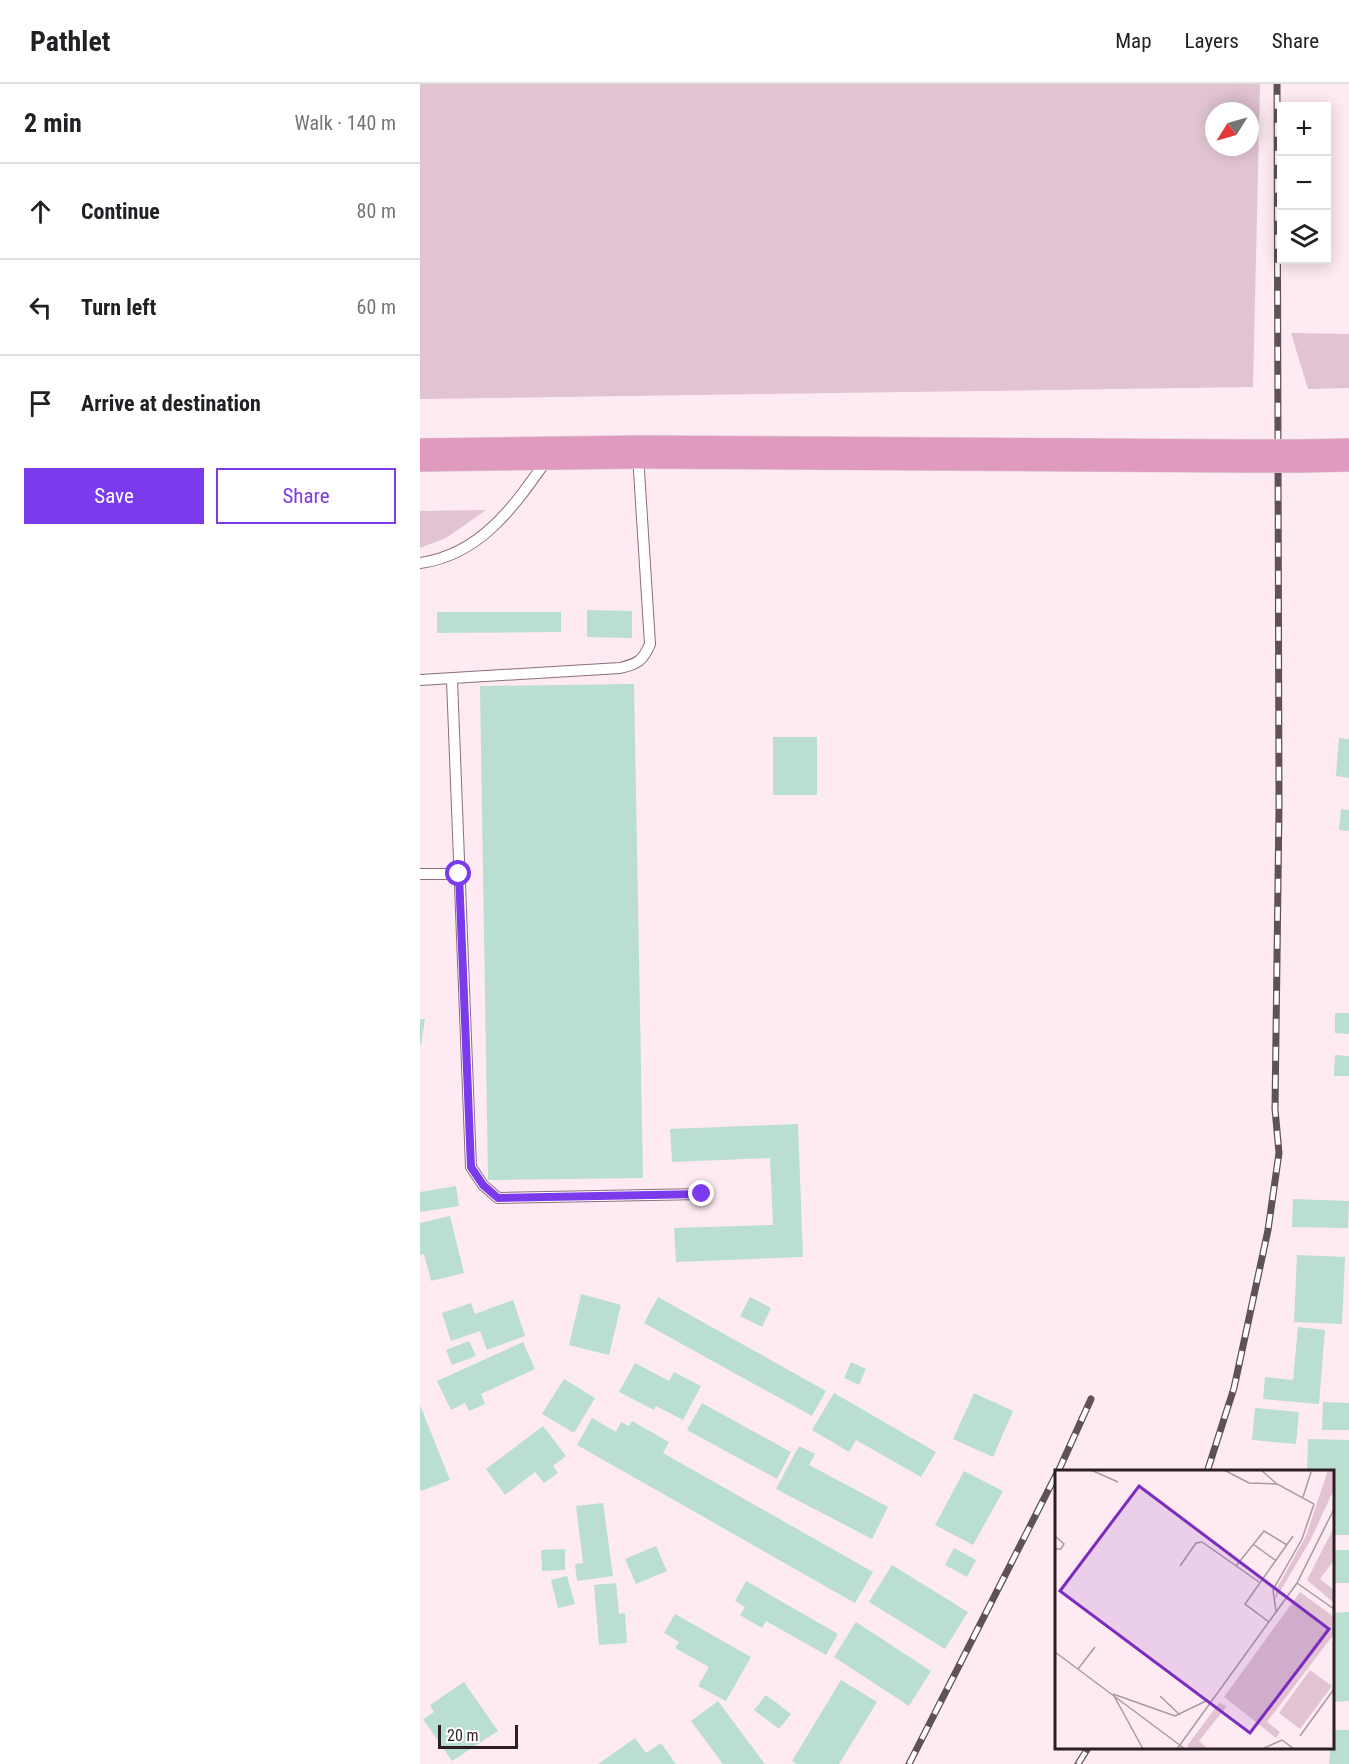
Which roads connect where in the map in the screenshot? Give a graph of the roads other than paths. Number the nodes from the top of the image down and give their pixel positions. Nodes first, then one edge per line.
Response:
1 (638, 452) junction
2 (552, 453) junction
3 (420, 455) edge
4 (1333, 458) edge
5 (420, 563) edge
6 (420, 680) edge
7 (452, 680) junction
8 (420, 874) edge
9 (459, 874) junction
10 (702, 1194) dead end

1 - 2 highway
1 - 4 highway, bridge
1 - 7 lane
2 - 3 highway
2 - 5 lane
6 - 7 lane
7 - 9 lane
8 - 9 lane
9 - 10 lane

